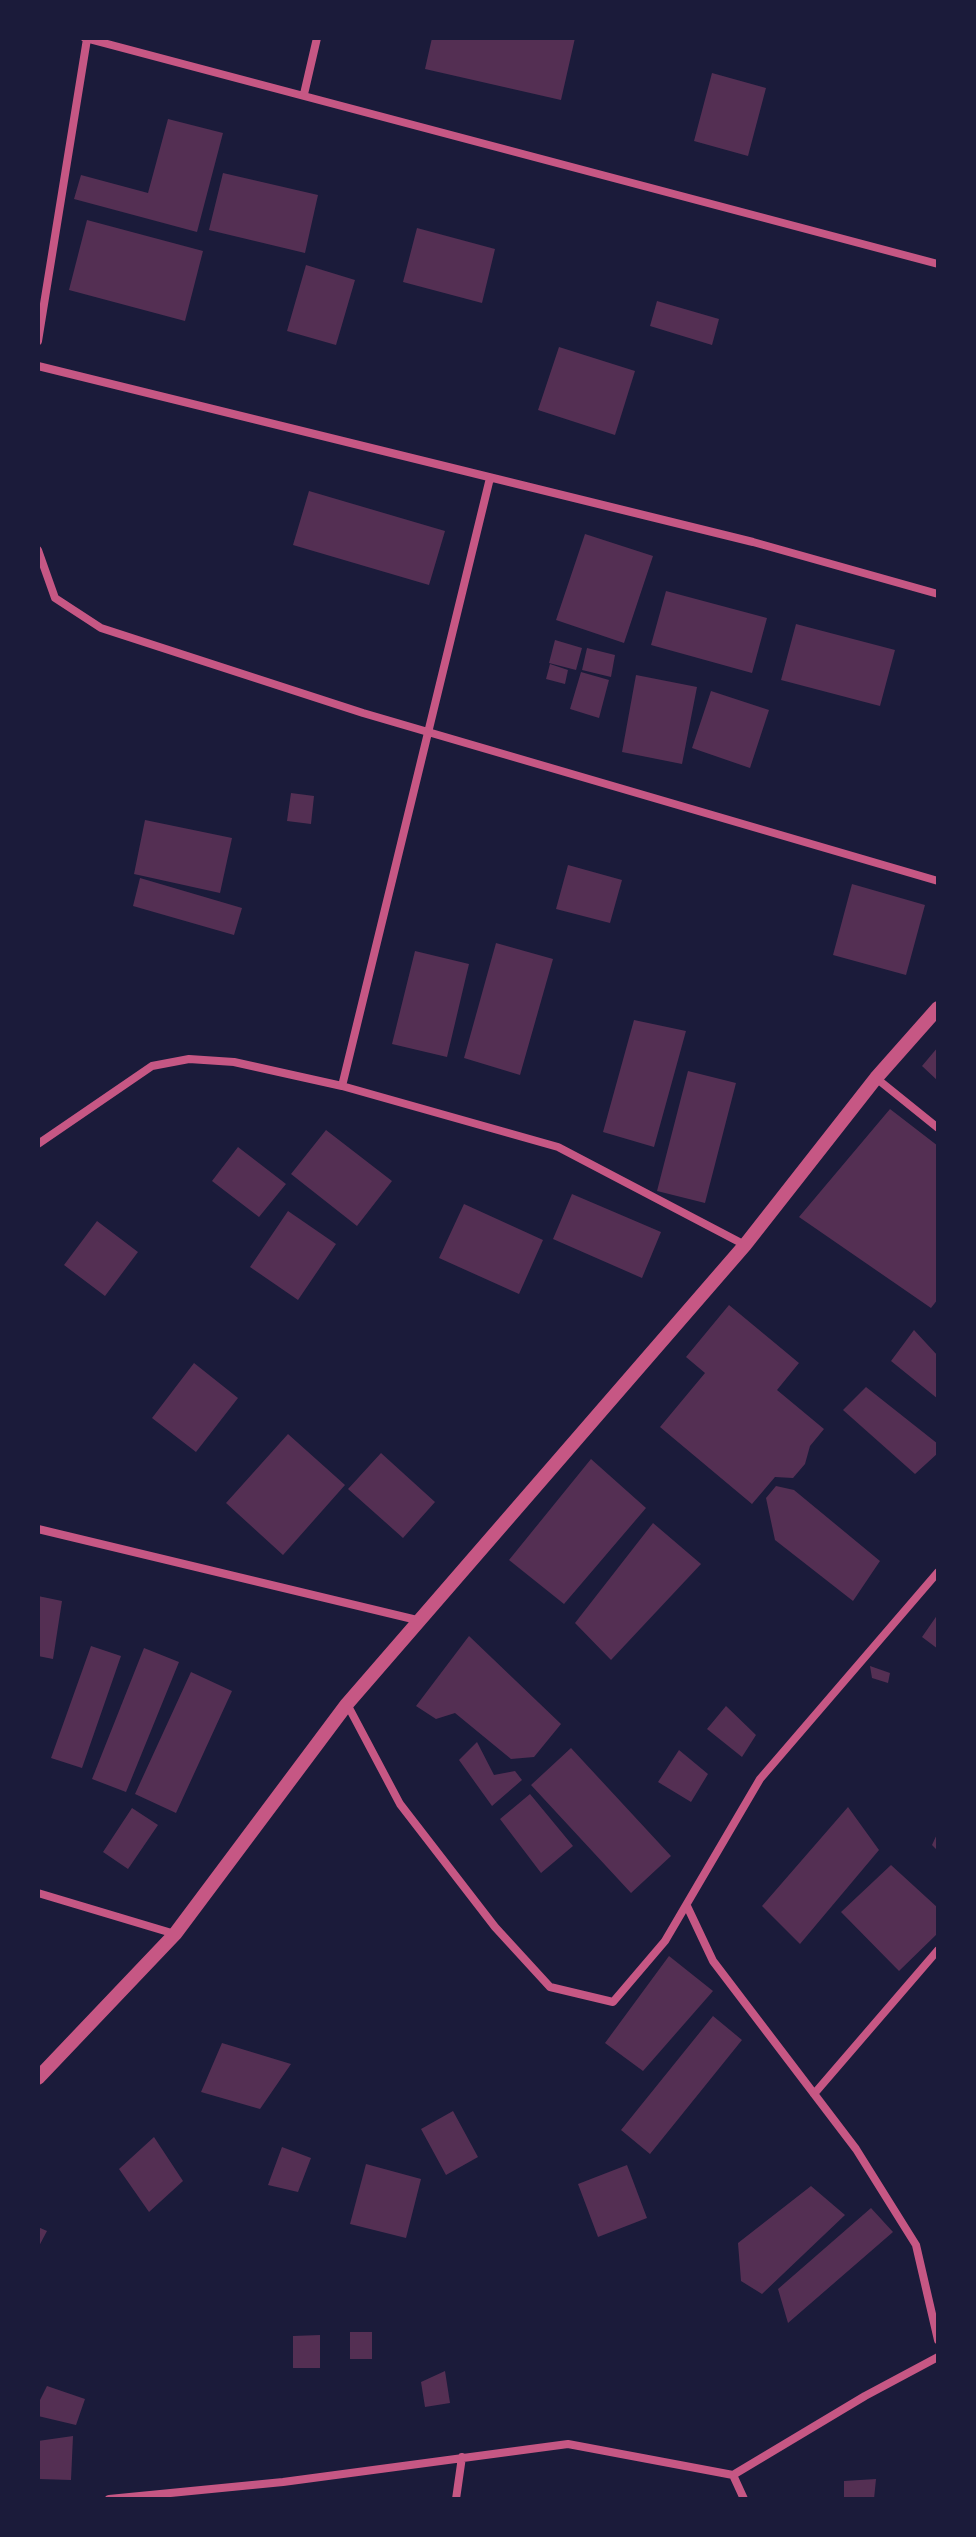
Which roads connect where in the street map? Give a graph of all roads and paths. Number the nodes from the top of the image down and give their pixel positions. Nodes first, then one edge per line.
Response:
1 (86, 38) edge
2 (317, 38) edge
3 (304, 94) junction
4 (938, 264) edge
5 (38, 341) edge
6 (38, 366) edge
7 (490, 478) junction
8 (38, 550) edge
9 (938, 594) edge
10 (427, 731) junction
11 (938, 881) edge
12 (938, 1008) edge
13 (876, 1078) junction
14 (342, 1086) junction
15 (938, 1128) edge
16 (38, 1144) edge
17 (745, 1245) junction
18 (38, 1529) edge
19 (938, 1572) edge
20 (417, 1620) junction
21 (347, 1704) junction
22 (38, 1893) edge
23 (687, 1906) junction
24 (175, 1934) junction
25 (938, 1950) edge
26 (38, 2078) edge
27 (814, 2094) junction
28 (938, 2340) edge
29 (938, 2357) edge
30 (462, 2457) junction
31 (733, 2475) junction
32 (109, 2499) edge
33 (456, 2499) edge
34 (744, 2499) edge

1 - 3 street
1 - 5 street
2 - 3 street
3 - 4 street
6 - 7 street
7 - 9 street
7 - 10 street
8 - 10 street
10 - 11 street
10 - 14 street
12 - 13 street
13 - 15 street
13 - 17 street
14 - 16 street
14 - 17 street
17 - 20 street
18 - 20 street
19 - 23 street
20 - 21 street
21 - 23 street
21 - 24 street
22 - 24 street
23 - 27 street
24 - 26 street
25 - 27 street
27 - 28 street
29 - 31 street
30 - 31 street
30 - 32 street
30 - 33 street
31 - 34 street

